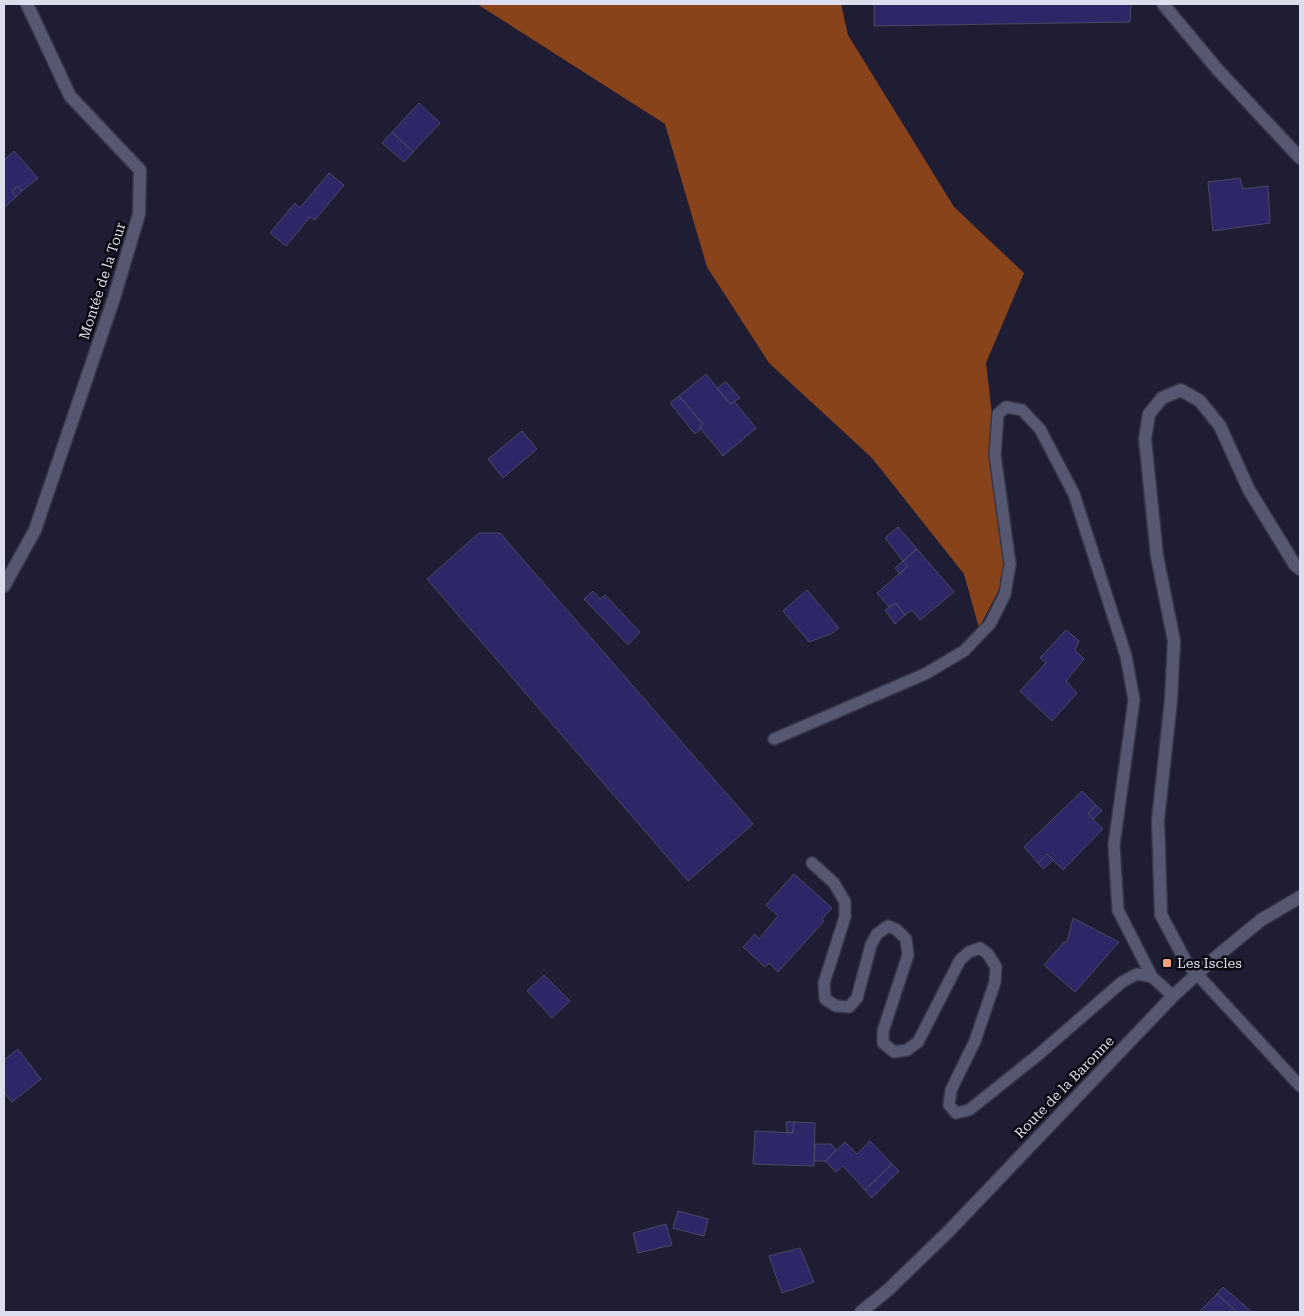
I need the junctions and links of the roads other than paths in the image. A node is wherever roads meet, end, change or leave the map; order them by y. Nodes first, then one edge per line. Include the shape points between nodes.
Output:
1 (27, 4) edge
2 (1163, 4) edge
3 (1300, 158) edge
4 (1300, 570) edge
5 (4, 586) edge
6 (774, 739) dead end
7 (812, 864) dead end
8 (1300, 897) edge
9 (1197, 974) junction
10 (1152, 978) junction
11 (1173, 996) junction
12 (1300, 1086) edge
13 (861, 1312) edge

1 - 5 street, Montée de la Tour via 70,96 140,170 139,214 114,298 35,530
2 - 3 street via 1218,70
4 - 9 street via 1249,490 1220,426 1200,401 1181,390 1162,398 1149,414 1145,439 1157,556 1174,641 1158,820 1161,915 1186,962
6 - 10 lane via 925,674 964,651 990,624 1006,594 1010,564 995,454 998,414 1006,407 1022,410 1040,429 1074,494 1126,656 1134,700 1114,845 1118,910
7 - 10 lane via 834,883 845,902 845,917 824,983 826,999 836,1006 849,1007 857,998 877,934 888,926 906,939 908,955 883,1031 882,1043 894,1052 907,1050 918,1042 960,960 980,948 992,960 996,967 995,982 975,1040 951,1090 949,1105 956,1113 969,1110 1122,982 1137,974
8 - 9 street, Route de la Baronne via 1261,920
9 - 11 street, Route de la Baronne
9 - 12 lane
10 - 11 lane
11 - 13 street, Route de la Baronne via 949,1231

